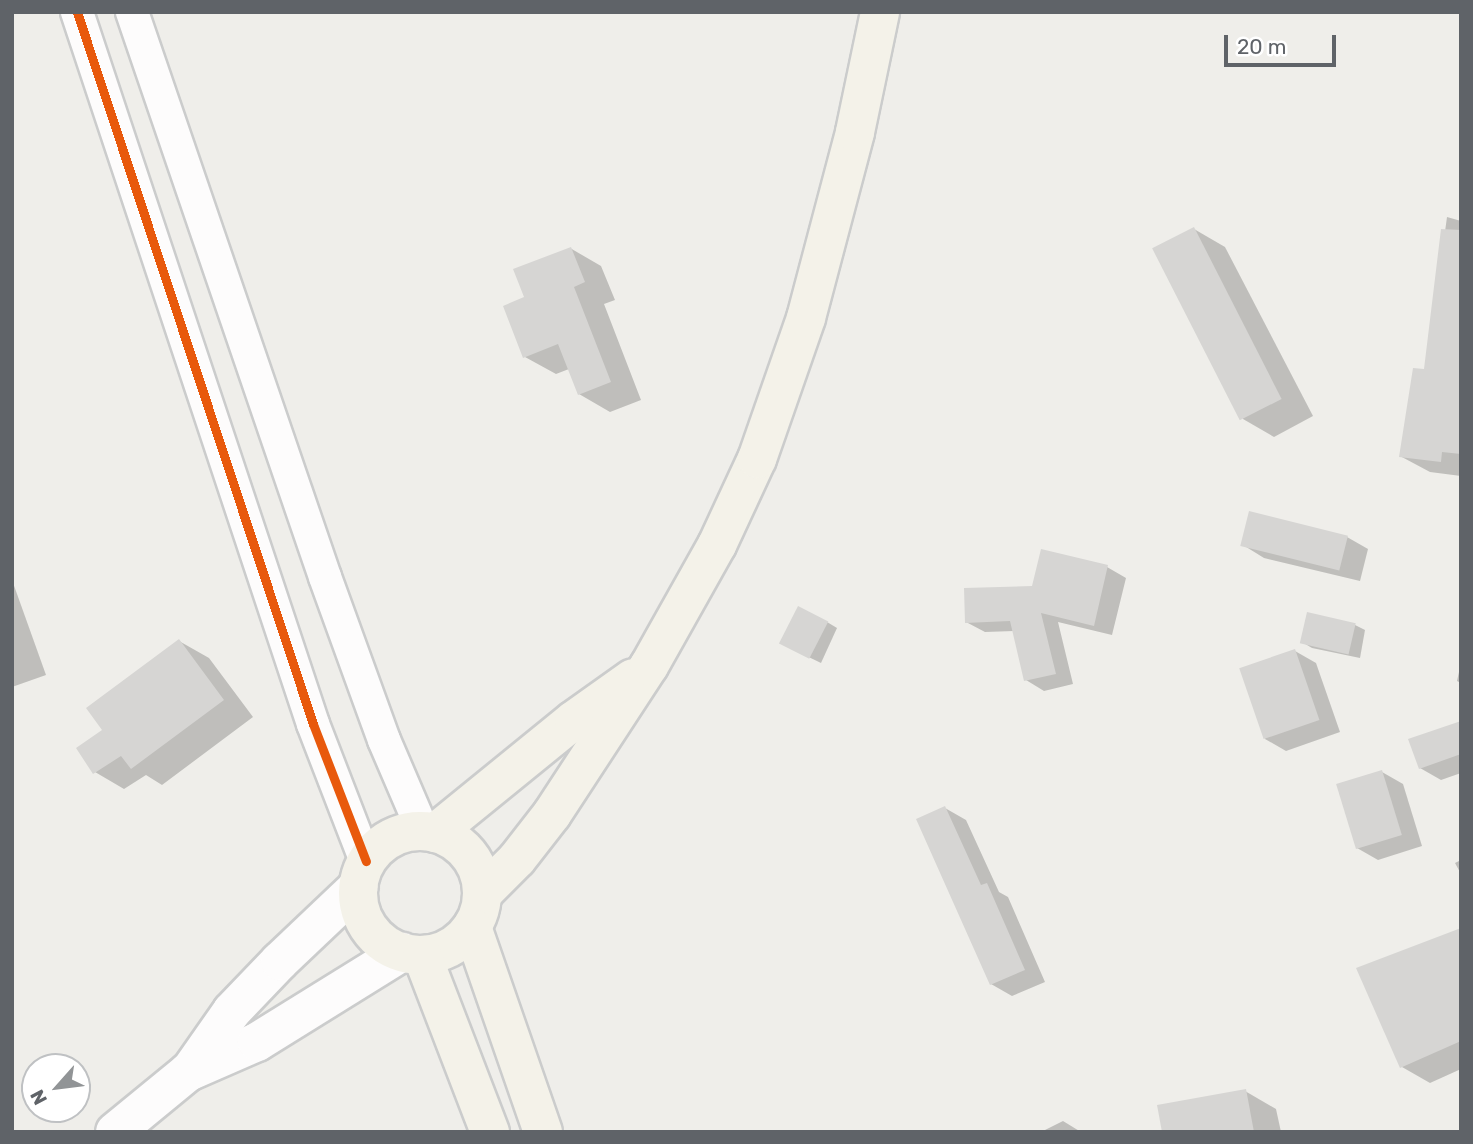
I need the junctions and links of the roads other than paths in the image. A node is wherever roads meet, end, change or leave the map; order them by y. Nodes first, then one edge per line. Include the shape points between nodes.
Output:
1 (77, 12) edge
2 (132, 12) edge
3 (880, 12) edge
4 (649, 666) junction
5 (429, 832) junction
6 (363, 874) junction
7 (477, 911) junction
8 (412, 954) junction
9 (188, 1073) junction
10 (115, 1132) edge
11 (490, 1132) edge
12 (543, 1132) edge

1 - 6 street
2 - 5 street via 384,740
3 - 4 main road via 855,132 806,318 757,460 717,545
4 - 5 main road
4 - 7 main road via 552,814
5 - 6 main road via 396,835 374,851
5 - 7 main road via 454,841 469,855 479,874
6 - 8 main road via 365,920 374,934
6 - 9 main road via 232,1011
7 - 8 main road via 459,942 442,951
7 - 12 main road
8 - 9 main road via 257,1042
8 - 11 main road
9 - 10 main road

